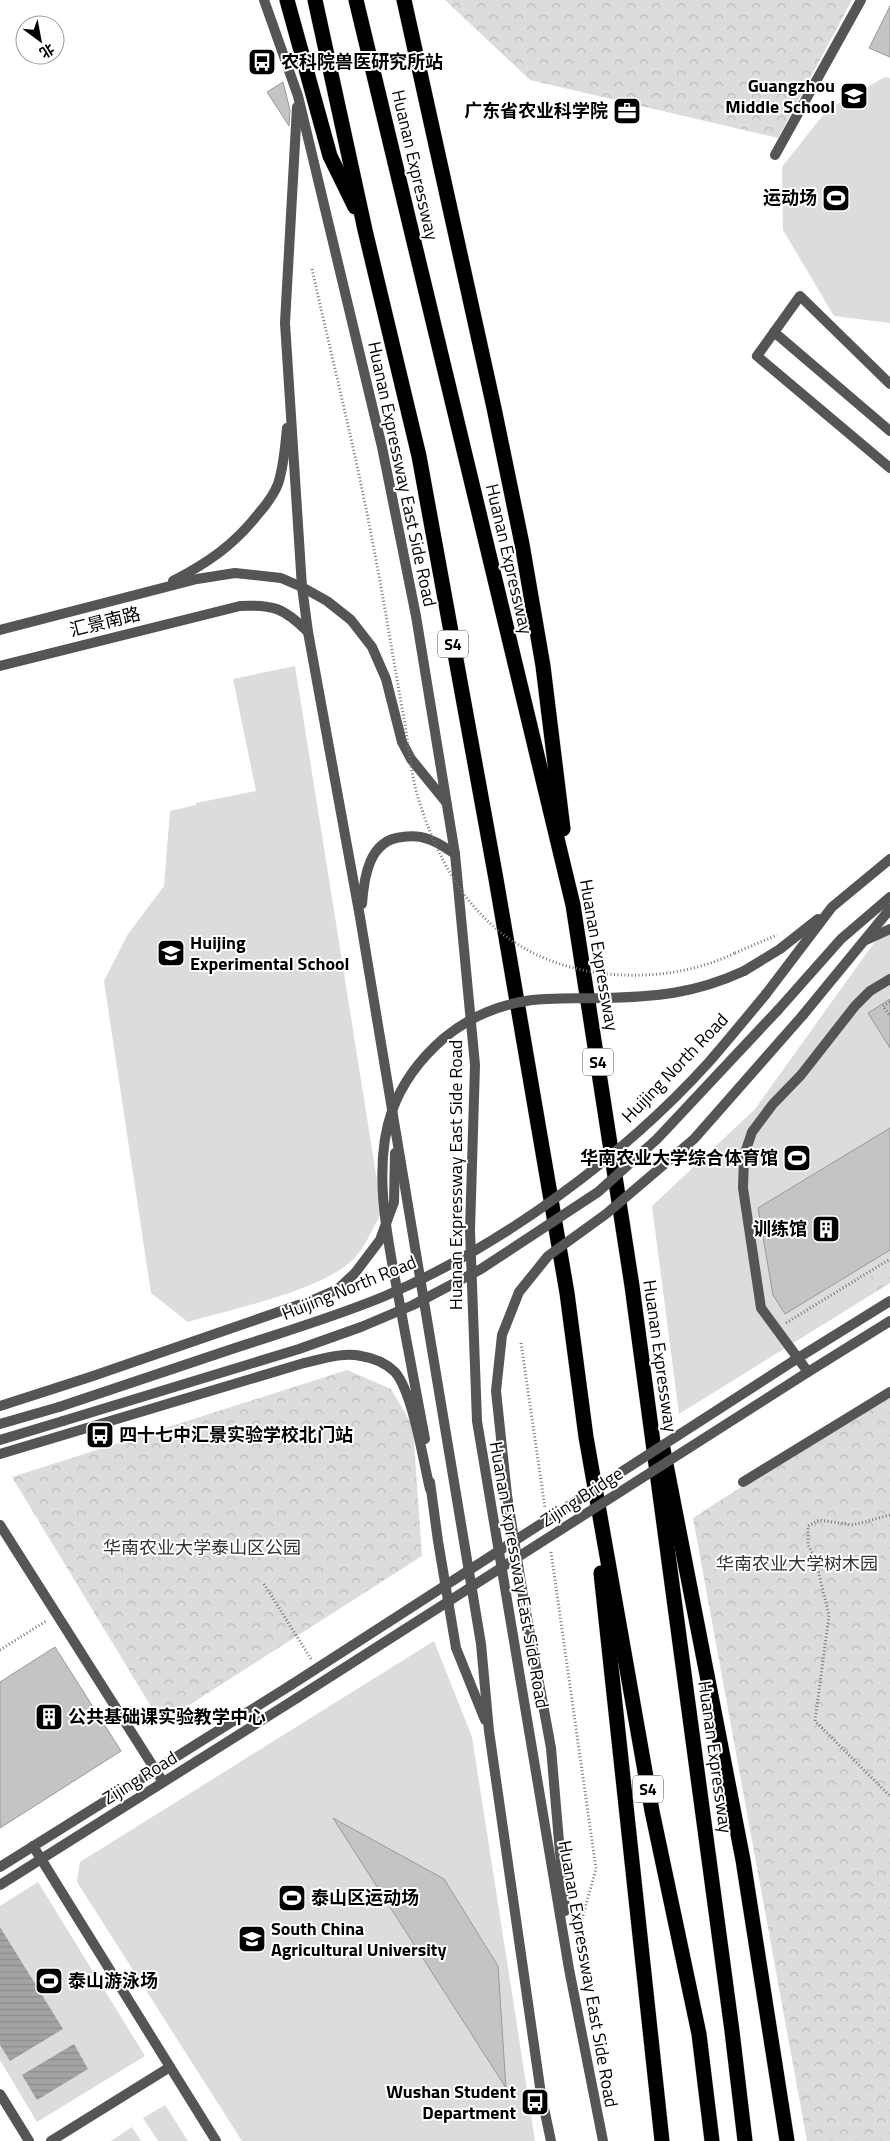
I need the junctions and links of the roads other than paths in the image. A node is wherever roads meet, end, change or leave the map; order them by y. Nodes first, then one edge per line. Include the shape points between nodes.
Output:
1 (264, 0) edge
2 (287, 0) edge
3 (315, 0) edge
4 (356, 0) edge
5 (404, 0) edge
6 (861, 0) edge
7 (298, 96) junction
8 (775, 155) dead end
9 (365, 230) junction
10 (774, 332) junction
11 (890, 384) edge
12 (290, 404) junction
13 (890, 431) edge
14 (890, 468) edge
15 (302, 586) junction
16 (159, 588) junction
17 (0, 630) edge
18 (308, 632) junction
19 (0, 666) edge
20 (446, 803) junction
21 (456, 854) junction
22 (890, 859) edge
23 (890, 897) edge
24 (573, 905) junction
25 (832, 907) junction
26 (890, 909) edge
27 (360, 917) junction
28 (890, 930) edge
29 (866, 940) junction
30 (890, 979) edge
31 (396, 1130) junction
32 (632, 1286) junction
33 (890, 1301) edge
34 (890, 1321) edge
35 (798, 1358) junction
36 (808, 1372) junction
37 (890, 1392) edge
38 (0, 1406) edge
39 (0, 1424) edge
40 (586, 1437) junction
41 (0, 1440) edge
42 (0, 1454) edge
43 (743, 1482) dead end
44 (430, 1489) junction
45 (0, 1525) edge
46 (290, 1685) joint
47 (297, 1698) joint
48 (489, 1731) junction
49 (156, 1770) junction
50 (163, 1782) junction
51 (34, 1846) junction
52 (41, 1859) junction
53 (0, 1866) edge
54 (0, 1885) edge
55 (569, 1969) junction
56 (170, 2067) junction
57 (0, 2094) edge
58 (30, 2141) edge
59 (51, 2141) edge
60 (216, 2141) edge
61 (551, 2141) edge
62 (603, 2141) edge
63 (662, 2141) edge
64 (712, 2141) edge
65 (745, 2141) edge
66 (787, 2141) edge

1 - 7 street, Huanan Expressway East Side Road
2 - 9 highway via 330,156
3 - 9 highway, S4
4 - 24 highway, Huanan Expressway / S4
5 - 24 highway via 522,544 542,666
6 - 8 street
7 - 12 street, Huanan Expressway East Side Road via 285,323
7 - 20 street, Huanan Expressway East Side Road via 384,456 416,616
9 - 40 highway, S4 via 423,476 506,937 566,1293
10 - 11 street via 800,296
10 - 13 street
10 - 14 street via 757,356
12 - 15 street, Huanan Expressway East Side Road
12 - 16 street via 283,466 277,486 264,507 230,546
15 - 16 street via 281,578 235,573
15 - 18 street, Huanan Expressway East Side Road
15 - 20 street via 351,620 372,647 386,679 402,742 411,759
16 - 17 street, 汇景南路
18 - 19 street, 汇景南路 via 295,619 276,608 260,605 219,610
18 - 27 street, Huanan Expressway East Side Road
20 - 21 street, Huanan Expressway East Side Road
21 - 27 street via 427,838 411,836 395,838 381,845 367,870
21 - 55 street, Huanan Expressway East Side Road via 475,1065 470,1230 476,1422
22 - 25 street, Huijing North Road
23 - 41 street, Huijing North Road, bridge via 841,939 650,1146 598,1192 481,1269 362,1327
24 - 32 highway, Huanan Expressway / S4
25 - 39 street, Huijing North Road, bridge via 708,1063 650,1121 599,1165 506,1231 385,1296 314,1323
25 - 44 street, bridge via 780,949 715,984 678,994 548,999 488,1011 452,1032 423,1058 411,1074 391,1112 383,1186 390,1248 425,1439
26 - 29 street
27 - 31 street, Huanan Expressway East Side Road
28 - 29 street
29 - 55 street, bridge via 694,1139 606,1214 548,1256 519,1292 502,1335 496,1391 507,1495 551,1748
30 - 35 street via 870,991 855,1006 801,1075 773,1104 752,1132 744,1156 743,1188 761,1308
31 - 38 street via 394,1202 386,1224 370,1256 338,1289
31 - 48 street, Huanan Expressway East Side Road via 481,1644
32 - 65 highway, Huanan Expressway / S4
32 - 66 highway via 743,1860
33 - 35 street, Zijing Bridge
34 - 36 street, Zijing Bridge
35 - 36 street
35 - 46 street, Zijing Bridge, bridge
36 - 47 street, Zijing Bridge, bridge
37 - 43 street
40 - 63 highway
40 - 64 highway, S4 via 652,1811 699,2034
42 - 44 street via 304,1363 360,1355 384,1363 396,1373 408,1395
44 - 48 street via 456,1648
45 - 49 street
46 - 49 street, Zijing Road
47 - 50 street, Zijing Road
48 - 61 street, Huanan Expressway East Side Road via 541,2094
49 - 50 street
49 - 51 street, Zijing Road
50 - 52 street, Zijing Road
51 - 52 street
51 - 53 street, Zijing Road
52 - 54 street, Zijing Road
52 - 56 street
55 - 62 street, Huanan Expressway East Side Road
56 - 59 street
56 - 60 street
57 - 58 street

